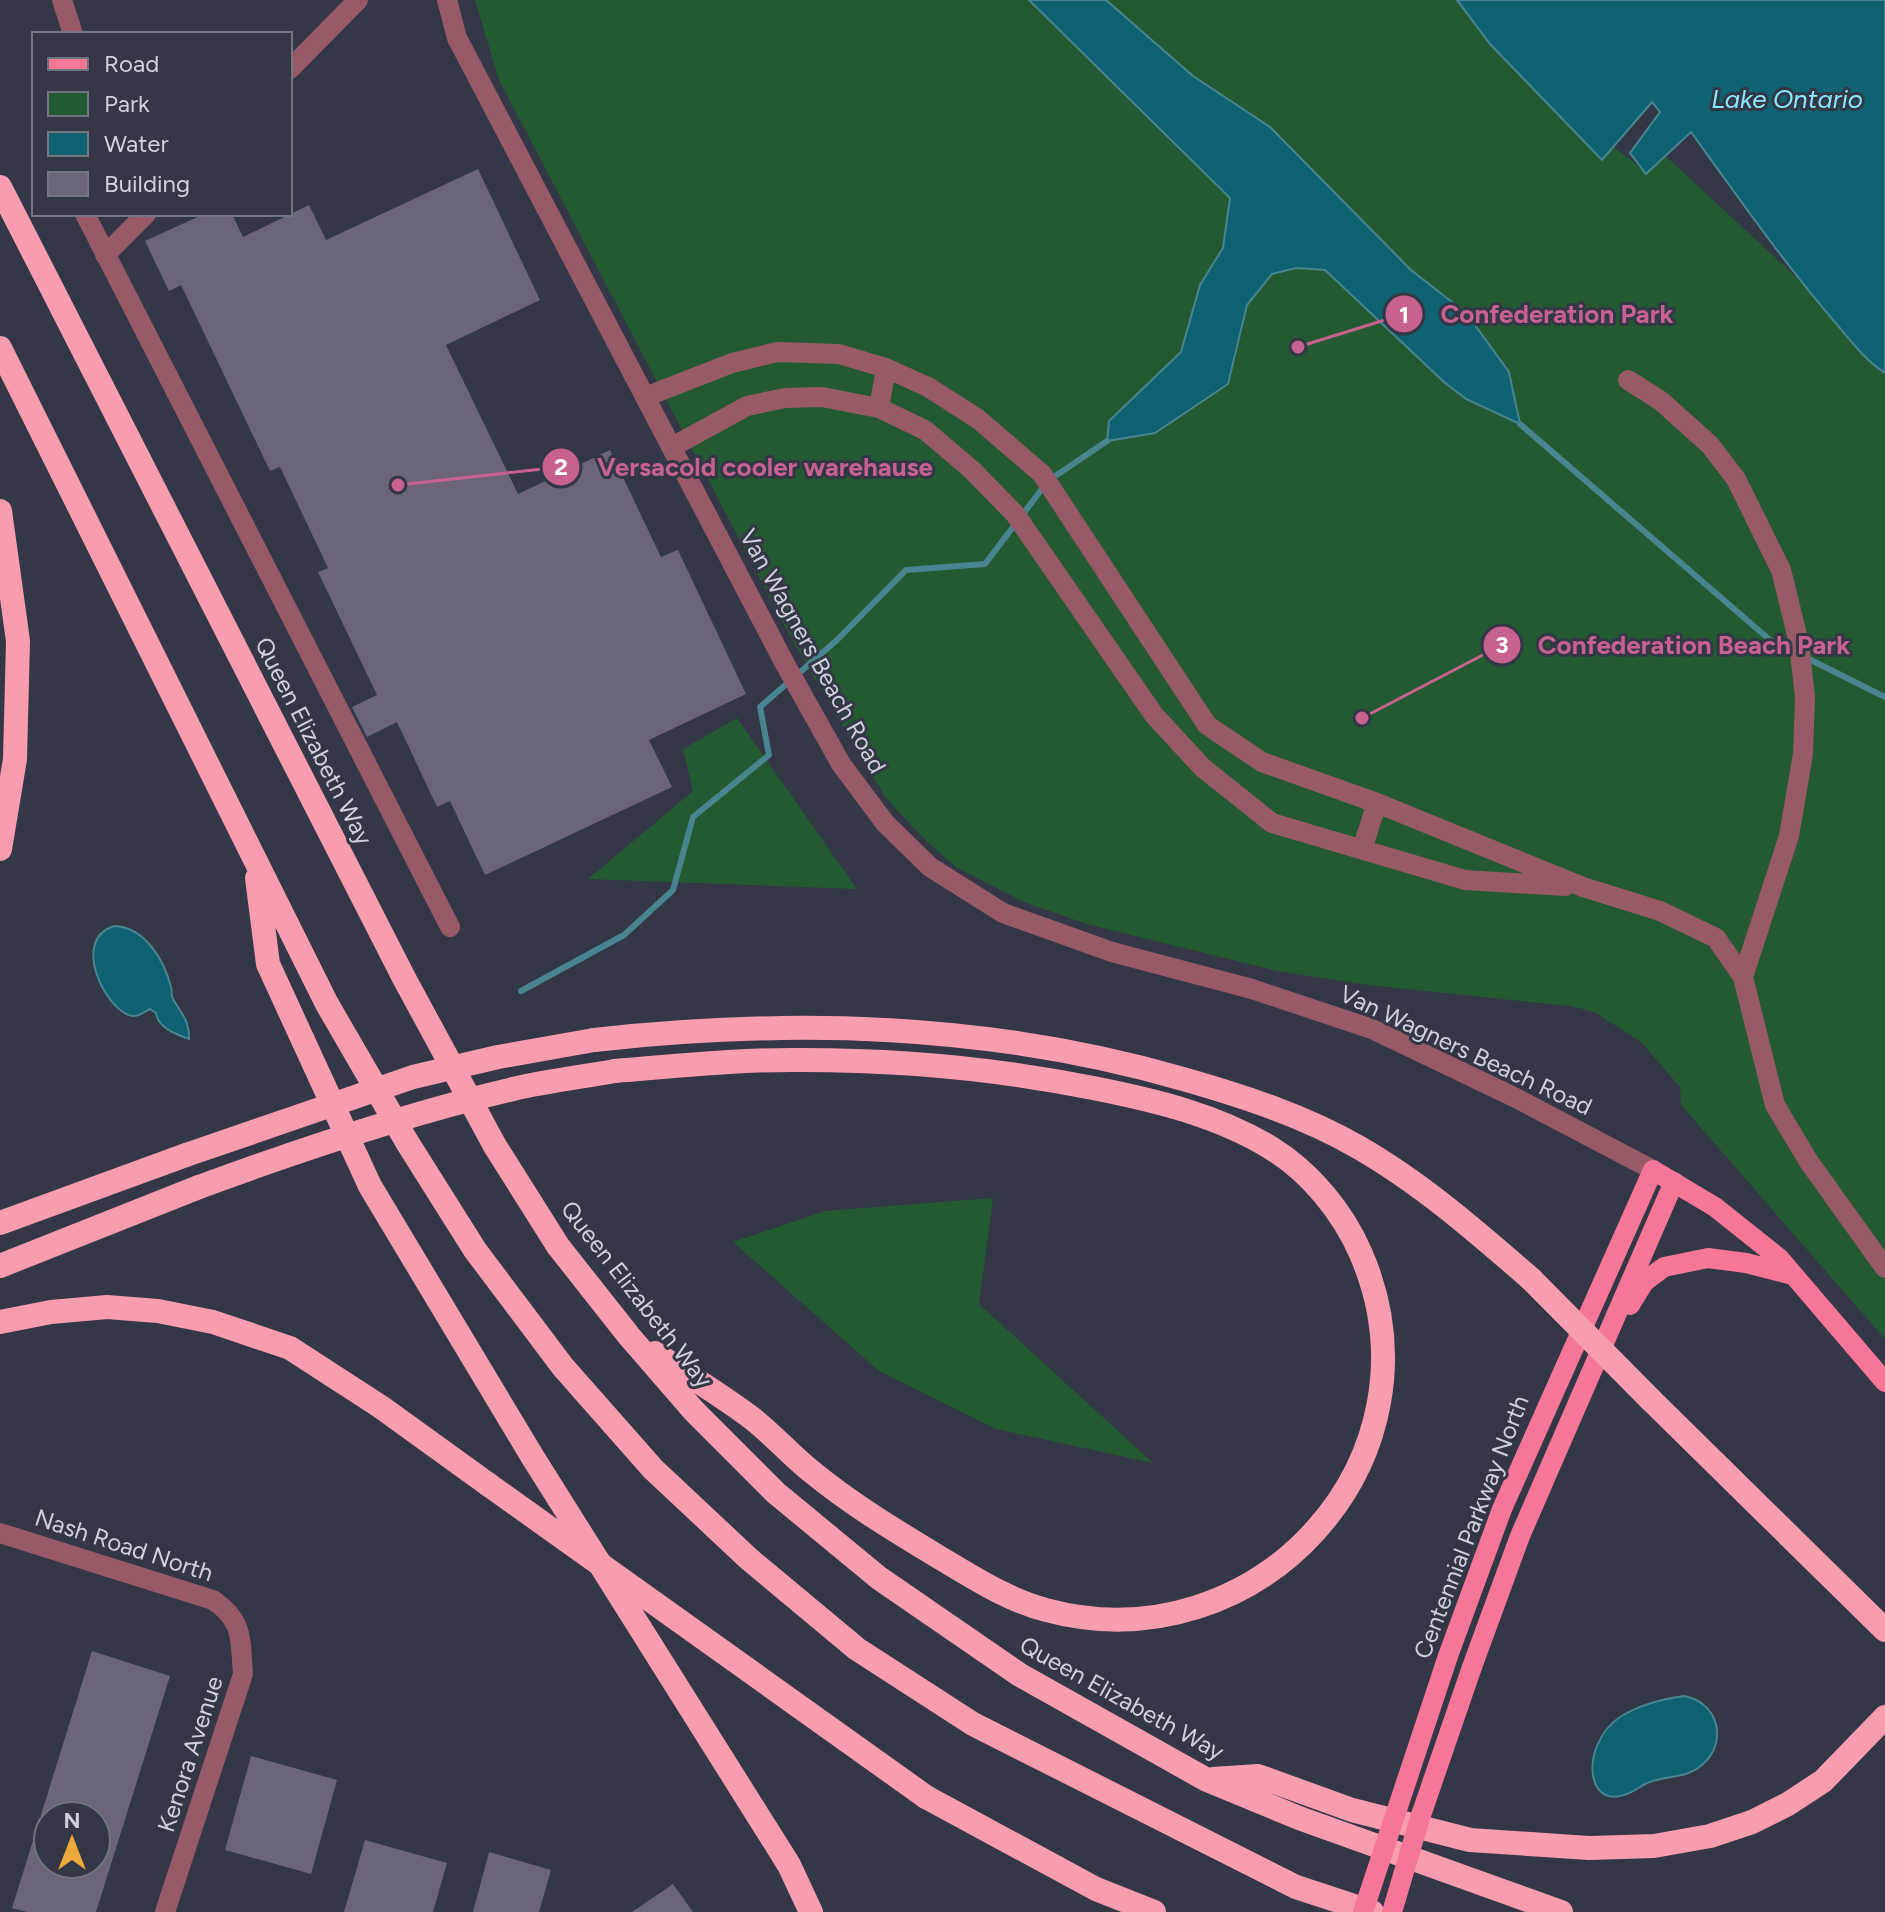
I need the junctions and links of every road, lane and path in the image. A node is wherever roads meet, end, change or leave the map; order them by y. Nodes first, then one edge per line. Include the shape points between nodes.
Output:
1 (62, 0) edge
2 (358, 0) edge
3 (447, 0) edge
4 (72, 32) edge
5 (292, 67) edge
6 (0, 187) edge
7 (86, 216) edge
8 (144, 216) edge
9 (105, 255) junction
10 (0, 348) edge
11 (886, 368) junction
12 (1628, 380) dead end
13 (645, 397) junction
14 (879, 408) junction
15 (672, 447) junction
16 (0, 511) edge
17 (1377, 803) junction
18 (0, 849) edge
19 (1362, 849) junction
20 (254, 860) junction
21 (1583, 887) junction
22 (450, 927) dead end
23 (1743, 977) junction
24 (1653, 1170) junction
25 (1674, 1182) junction
26 (0, 1223) edge
27 (0, 1266) edge
28 (1885, 1268) edge
29 (1794, 1276) junction
30 (0, 1322) edge
31 (1611, 1326) junction
32 (629, 1336) junction
33 (1885, 1382) edge
34 (0, 1533) edge
35 (230, 1612) joint
36 (1882, 1627) edge
37 (1885, 1717) edge
38 (1207, 1780) junction
39 (165, 1912) edge
40 (811, 1912) edge
41 (1154, 1912) edge
42 (1363, 1912) edge
43 (1372, 1912) edge
44 (1392, 1912) edge
45 (1561, 1912) edge

1 - 4 street
2 - 5 street
3 - 13 street, Van Wagners Beach Road via 457,38
6 - 32 highway, Queen Elizabeth Way via 495,1146 558,1246
7 - 9 street
8 - 9 street
9 - 22 street
10 - 20 highway
11 - 13 street via 839,354 777,352 732,363
11 - 14 street
11 - 17 street via 978,419 1042,474 1207,725 1262,762
12 - 23 street via 1661,401 1710,445 1736,479 1781,570 1799,643 1805,698 1803,754 1789,836
13 - 15 street, Van Wagners Beach Road
14 - 15 street via 822,397 785,398 747,406
14 - 19 street via 925,430 1015,514 1154,715 1203,768 1272,823
15 - 24 street, Van Wagners Beach Road via 841,764 885,823 930,867 1003,913 1112,952 1252,989 1372,1029
16 - 18 highway via 18,641 15,759
17 - 19 street
17 - 21 street
19 - 21 street via 1465,880
20 - 40 highway via 268,964 370,1186 789,1865
20 - 43 highway via 327,1004 475,1250 563,1367 653,1469 857,1649 973,1724 1296,1887
21 - 23 street via 1660,911 1716,938
23 - 28 street via 1775,1105
24 - 25 main road
24 - 42 main road, Centennial Parkway North, bridge via 1508,1496
25 - 29 main road via 1715,1207
25 - 31 main road, Centennial Parkway North
26 - 36 highway, bridge via 413,1077 594,1040 677,1031 840,1026 1037,1045 1135,1065 1289,1114 1356,1146 1467,1223 1531,1279
27 - 32 highway, bridge via 314,1144 517,1088 615,1071 713,1063 911,1063 1028,1075 1131,1095 1201,1115 1275,1150 1330,1201 1354,1238 1379,1309 1383,1359 1378,1406 1365,1448 1353,1478 1320,1527 1283,1564 1249,1586 1173,1615 1130,1620 1044,1610 990,1587 875,1519 810,1471 752,1418
29 - 31 main road via 1708,1258 1664,1267 1644,1282
29 - 33 main road
30 - 41 highway, bridge via 107,1307 158,1311 213,1322 290,1348 381,1407 926,1797 1096,1889
31 - 44 main road, Centennial Parkway North, bridge via 1520,1536
32 - 38 highway, Queen Elizabeth Way via 776,1493 879,1578 1020,1675
34 - 35 street, Nash Road North via 213,1600
35 - 39 street, Kenora Avenue via 240,1633 243,1674
37 - 38 highway via 1823,1781 1788,1804 1710,1836 1654,1846 1589,1848 1470,1840 1352,1810 1258,1776
38 - 45 highway, Queen Elizabeth Way

